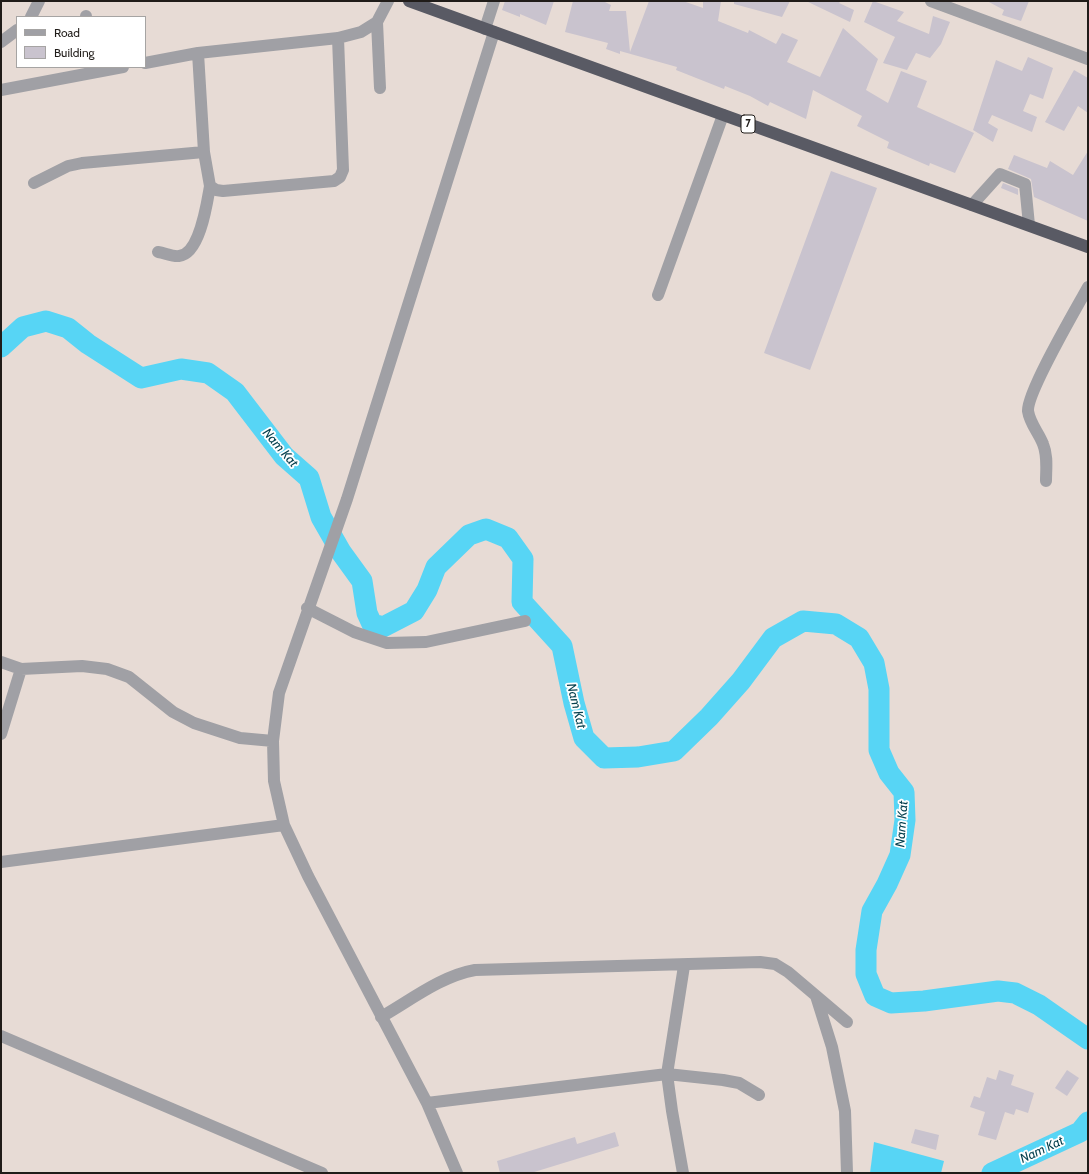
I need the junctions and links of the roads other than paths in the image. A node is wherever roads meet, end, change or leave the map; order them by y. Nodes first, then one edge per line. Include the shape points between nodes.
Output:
1 (39, 1) edge
2 (388, 1) edge
3 (409, 1) edge
4 (494, 1) edge
5 (932, 1) edge
6 (32, 16) edge
7 (377, 22) junction
8 (490, 30) junction
9 (16, 31) edge
10 (338, 38) junction
11 (1, 42) edge
12 (198, 53) junction
13 (1088, 59) edge
14 (146, 63) edge
15 (113, 68) edge
16 (92, 70) edge
17 (380, 88) dead end
18 (1, 90) edge
19 (723, 115) junction
20 (204, 152) junction
21 (34, 183) dead end
22 (210, 186) junction
23 (972, 205) junction
24 (1029, 225) junction
25 (1088, 247) edge
26 (158, 252) dead end
27 (1088, 287) edge
28 (658, 295) dead end
29 (1046, 481) dead end
30 (307, 608) junction
31 (525, 621) dead end
32 (1, 662) edge
33 (21, 669) junction
34 (1, 734) edge
35 (273, 741) junction
36 (284, 825) junction
37 (1, 862) edge
38 (684, 966) junction
39 (815, 995) junction
40 (381, 1017) junction
41 (847, 1022) dead end
42 (1, 1036) edge
43 (667, 1074) junction
44 (759, 1095) dead end
45 (427, 1103) junction
46 (322, 1173) edge
47 (457, 1173) edge
48 (683, 1173) edge
49 (847, 1173) edge

1 - 6 street
2 - 7 street
3 - 8 highway, 7
4 - 8 street
5 - 13 street
7 - 10 street via 361,32
7 - 17 street
8 - 19 highway, 7
8 - 30 street via 347,499
9 - 11 street
10 - 12 street
10 - 22 street via 343,170 340,177 334,181 223,191
12 - 14 street
12 - 20 street
15 - 16 street
16 - 18 street
19 - 23 highway, 7
19 - 28 street
20 - 21 street via 82,163 68,166
20 - 22 street
22 - 26 street via 205,215 193,248 187,254 179,256
23 - 24 highway, 7
23 - 24 street via 1000,174 1025,184
24 - 25 highway, 7
27 - 29 street via 1034,389 1028,410 1043,444
30 - 31 street via 359,634 387,643 426,642
30 - 35 street via 279,694
32 - 33 street
33 - 34 street
33 - 35 street via 82,666 107,669 129,677 173,712 194,723 240,738
35 - 36 street via 274,781
36 - 37 street
36 - 40 street
38 - 39 street via 760,962 775,964
38 - 40 street via 462,972
38 - 43 street
39 - 41 street
39 - 49 street via 832,1047 846,1111
40 - 45 street
42 - 46 street
43 - 44 street via 723,1080 739,1084
43 - 45 street
43 - 48 street
45 - 47 street

